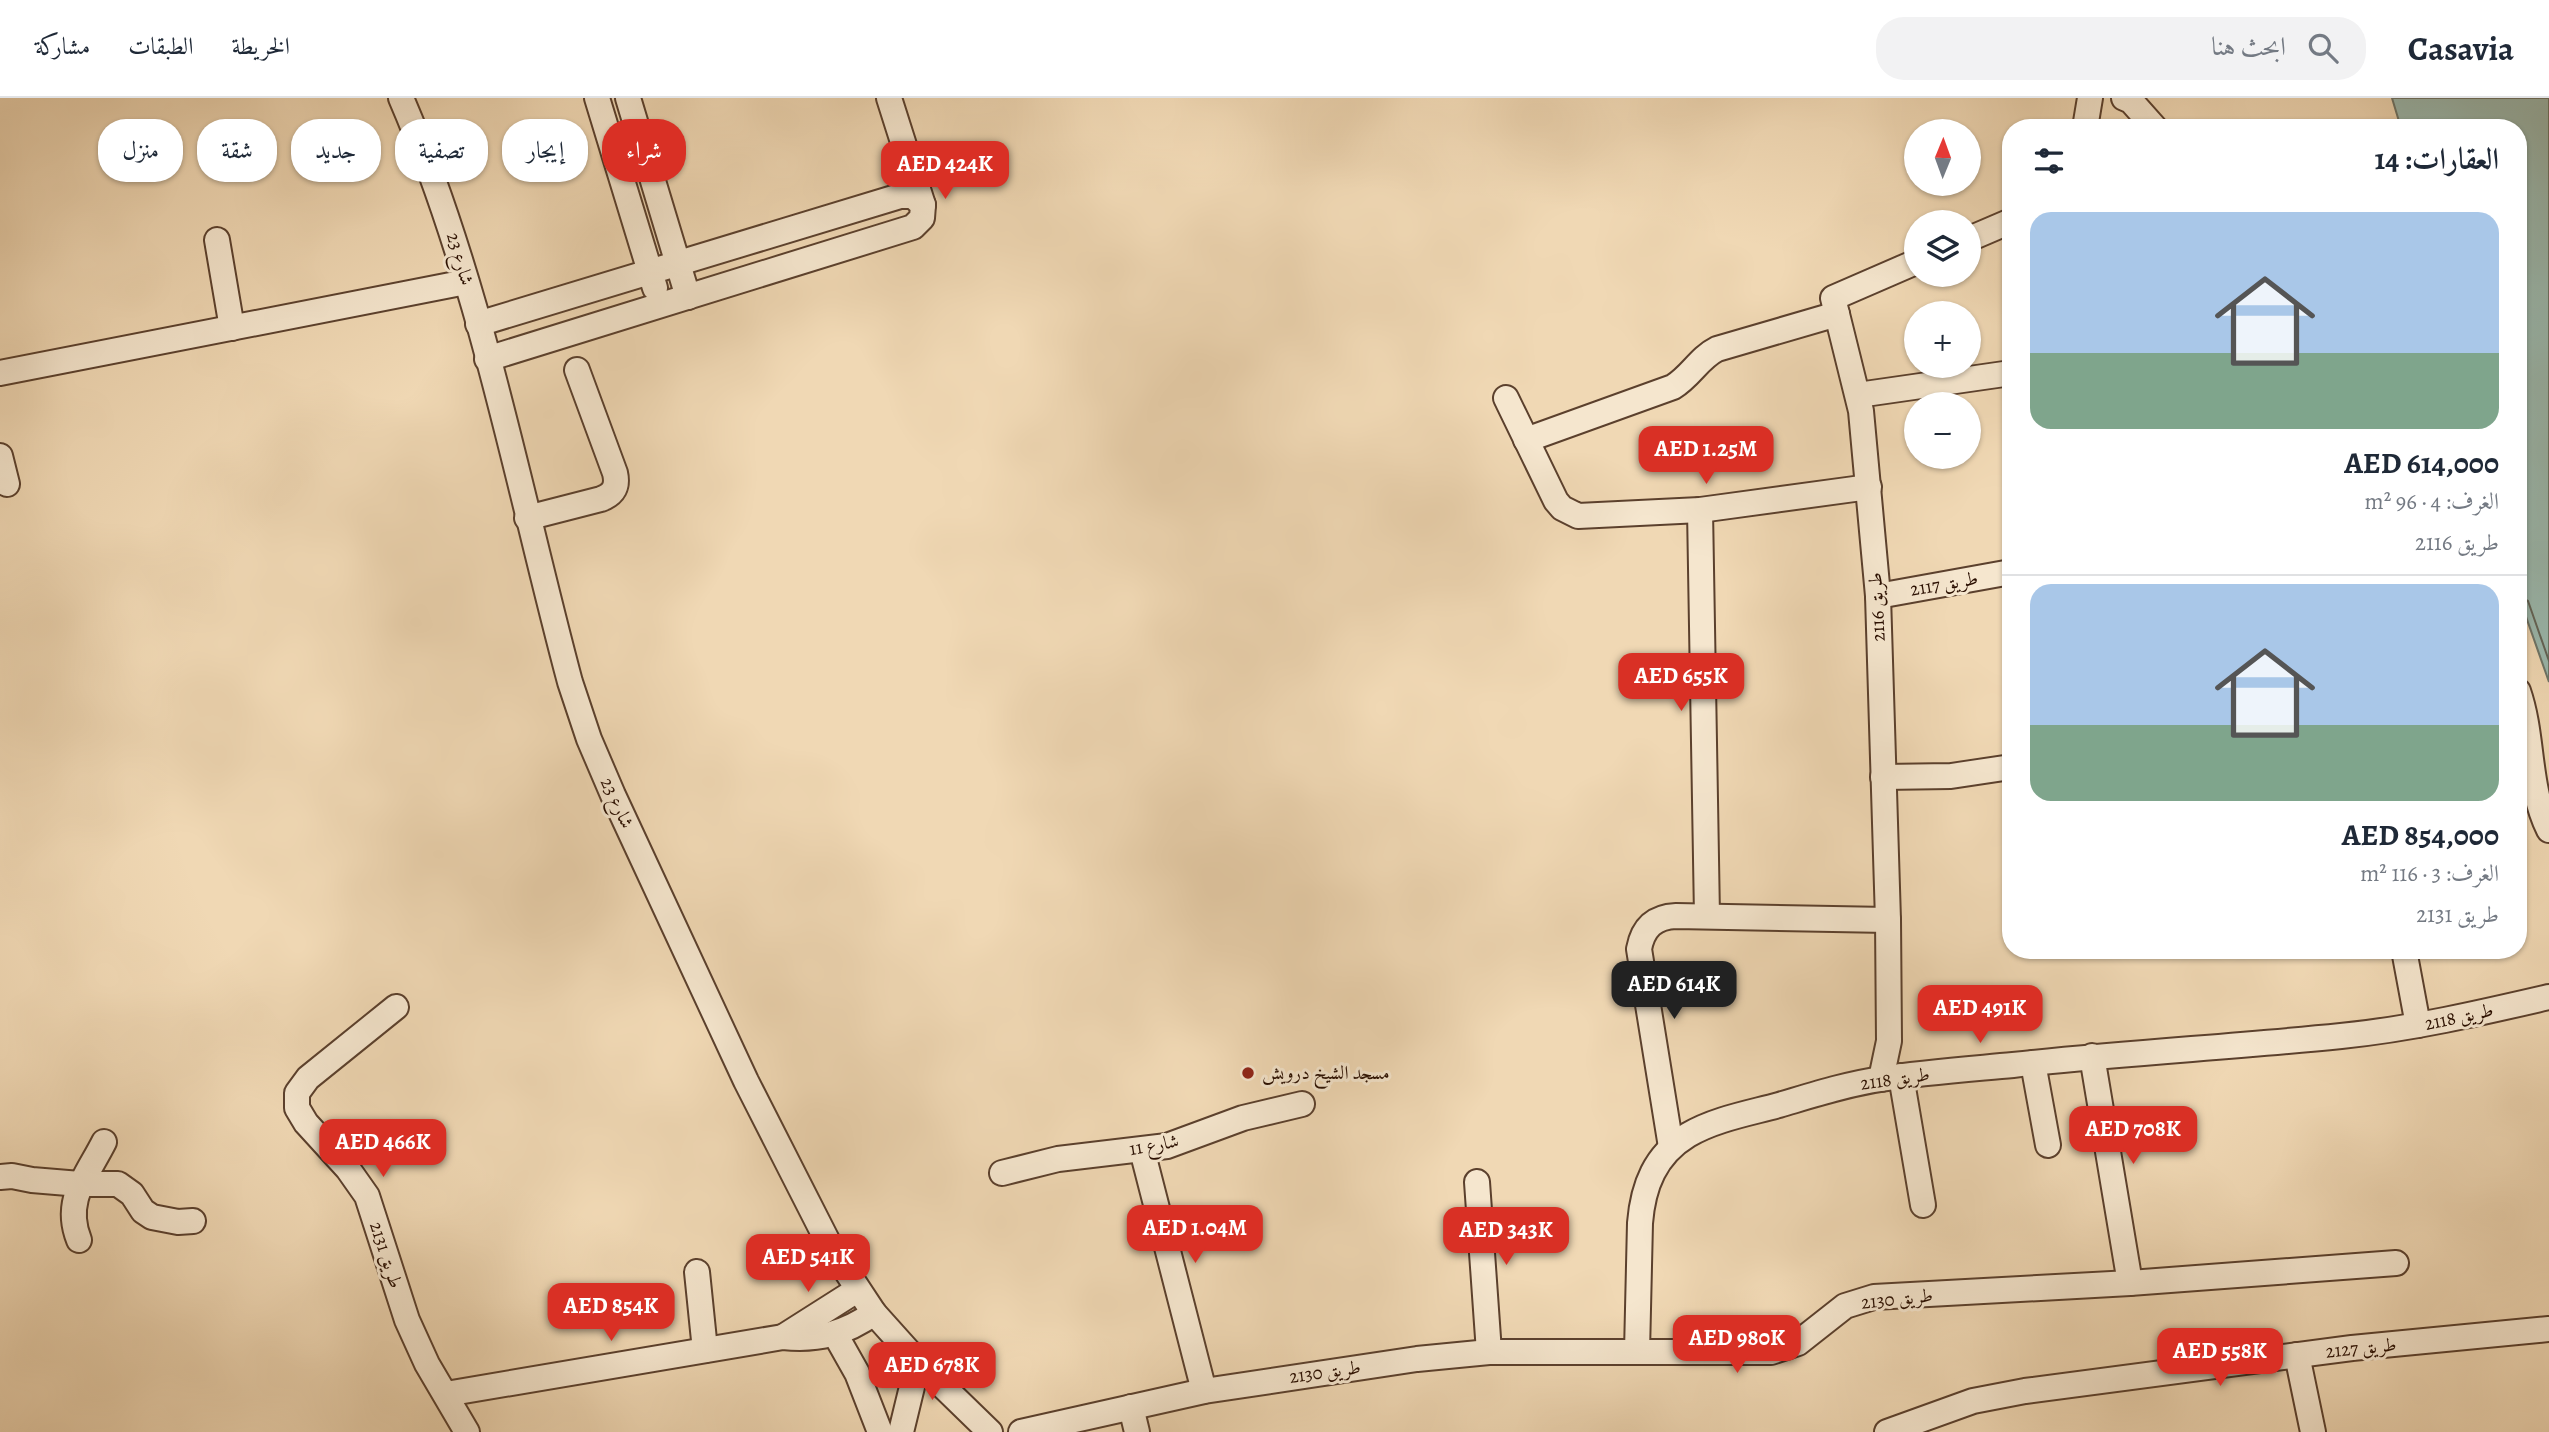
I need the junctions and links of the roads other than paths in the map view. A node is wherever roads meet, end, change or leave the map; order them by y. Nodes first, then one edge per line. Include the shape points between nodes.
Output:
1 (401, 98) edge
2 (597, 98) edge
3 (628, 98) edge
4 (889, 98) edge
5 (2090, 98) edge
6 (2124, 98) edge
7 (603, 119) edge
8 (634, 119) edge
9 (2086, 119) edge
10 (2147, 119) edge
11 (623, 182) edge
12 (653, 182) edge
13 (923, 205) junction
14 (816, 221) junction
15 (2002, 225) edge
16 (1981, 234) edge
17 (217, 240) dead end
18 (825, 255) junction
19 (677, 264) junction
20 (1904, 269) edge
21 (650, 272) junction
22 (466, 282) junction
23 (688, 297) junction
24 (660, 305) junction
25 (1835, 306) junction
26 (478, 324) junction
27 (232, 328) junction
28 (487, 359) junction
29 (577, 370) dead end
30 (0, 373) edge
31 (2002, 374) edge
32 (1858, 395) junction
33 (1506, 398) dead end
34 (1525, 440) junction
35 (0, 456) edge
36 (7, 484) dead end
37 (1869, 487) junction
38 (1700, 510) junction
39 (527, 518) junction
40 (2002, 574) edge
41 (1878, 596) junction
42 (2527, 725) edge
43 (2002, 768) edge
44 (1883, 776) junction
45 (2535, 817) edge
46 (1707, 916) junction
47 (1888, 920) junction
48 (2406, 959) edge
49 (2549, 997) edge
50 (396, 1007) dead end
51 (2418, 1026) junction
52 (2092, 1056) junction
53 (2033, 1063) junction
54 (1891, 1078) junction
55 (1302, 1104) dead end
56 (104, 1142) dead end
57 (2048, 1144) dead end
58 (1671, 1147) junction
59 (1142, 1150) junction
60 (1002, 1173) dead end
61 (0, 1177) edge
62 (1477, 1182) dead end
63 (80, 1184) junction
64 (1923, 1205) dead end
65 (193, 1221) dead end
66 (79, 1240) dead end
67 (2396, 1263) dead end
68 (697, 1272) dead end
69 (2130, 1283) junction
70 (857, 1290) junction
71 (874, 1313) junction
72 (2549, 1329) edge
73 (835, 1334) junction
74 (783, 1337) junction
75 (705, 1350) junction
76 (1489, 1352) junction
77 (1637, 1352) junction
78 (2298, 1355) junction
79 (919, 1362) junction
80 (1204, 1391) junction
81 (446, 1394) junction
82 (1132, 1407) junction
83 (1057, 1428) edge
84 (467, 1432) edge
85 (880, 1432) edge
86 (901, 1432) edge
87 (990, 1432) edge
88 (1021, 1432) edge
89 (1138, 1432) edge
90 (1887, 1432) edge
91 (2313, 1432) edge

1 - 22 street, شارع 23 via 451,227
2 - 7 street
3 - 8 street
4 - 13 street
5 - 9 street
6 - 10 street
11 - 21 street
12 - 19 street
13 - 14 street via 907,194
13 - 18 street via 922,218 914,227
14 - 18 street
14 - 19 street
15 - 16 street
17 - 27 street
18 - 23 street
19 - 21 street
19 - 23 street
20 - 25 street
21 - 24 street
21 - 26 street
22 - 26 street, شارع 23
22 - 27 street
23 - 24 street
24 - 28 street
25 - 32 street, طريق 2116
25 - 34 street via 1717,349 1673,387
26 - 28 street, شارع 23
27 - 30 street
28 - 39 street, شارع 23
29 - 39 street via 615,473 615,489 601,499
31 - 32 street
32 - 37 street, طريق 2116
33 - 34 street
34 - 38 street via 1562,508 1578,516
35 - 36 street
37 - 38 street
37 - 41 street, طريق 2116
38 - 46 street
39 - 70 street, شارع 23 via 589,739 746,1081
40 - 41 street, طريق 2117
41 - 44 street, طريق 2116
42 - 45 street
43 - 44 street via 1951,776
44 - 47 street, طريق 2116
46 - 47 street
46 - 58 street via 1665,916 1655,920 1641,938
47 - 54 street, طريق 2116
48 - 51 street
49 - 51 street, طريق 2118
50 - 81 street, طريق 2131 via 308,1078 297,1093 297,1108 367,1196 407,1320
51 - 52 street, طريق 2118
52 - 53 street, طريق 2118
52 - 69 street
53 - 54 street, طريق 2118
53 - 57 street
54 - 58 street, طريق 2118 via 1841,1087 1712,1125
54 - 64 street
55 - 59 street, شارع 11
56 - 63 street
58 - 77 street, طريق 2118 via 1652,1173 1642,1203
59 - 60 street, شارع 11 via 1058,1159
59 - 80 street
61 - 63 street
62 - 76 street
63 - 65 street via 118,1184 152,1217
63 - 66 street via 72,1209
67 - 69 street, طريق 2130
68 - 75 street
69 - 77 street, طريق 2130 via 1874,1297 1845,1306 1798,1343 1771,1352
70 - 71 street, شارع 23
70 - 74 street
71 - 73 street
71 - 79 street, شارع 23
72 - 78 street, طريق 2127
73 - 74 street
73 - 85 street via 857,1373
74 - 75 street
75 - 81 street
76 - 77 street, طريق 2130
76 - 80 street, طريق 2130
78 - 90 street, طريق 2127 via 2025,1391 1973,1401
78 - 91 street
79 - 86 street
79 - 87 street, شارع 23
80 - 82 street, طريق 2130
81 - 84 street, طريق 2131
82 - 83 street, طريق 2130
82 - 89 street
83 - 88 street, طريق 2130

